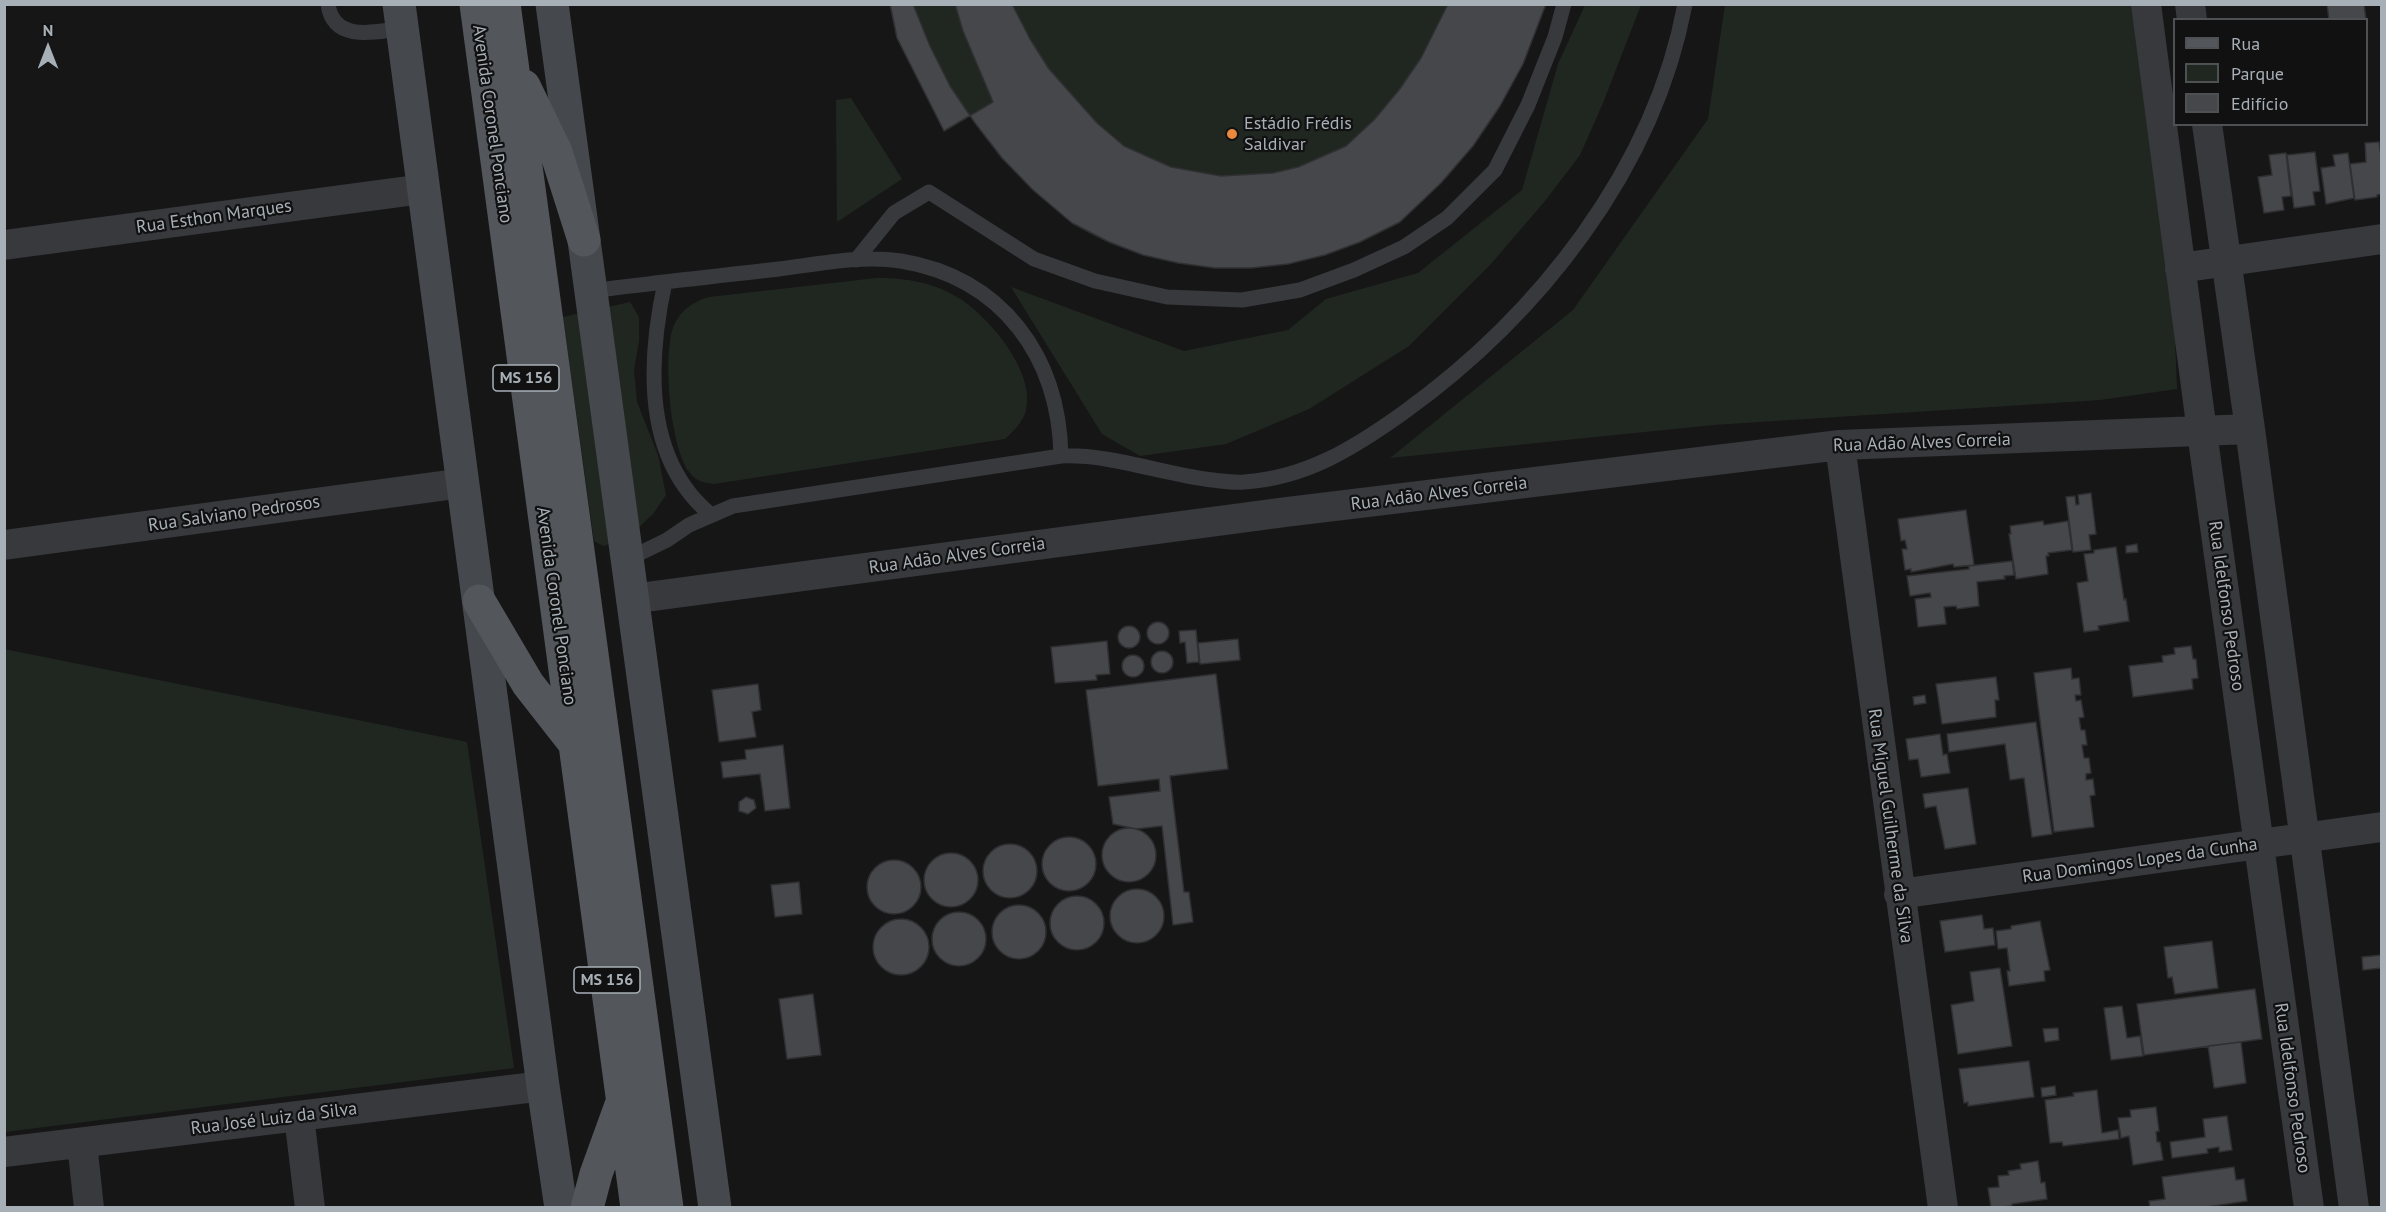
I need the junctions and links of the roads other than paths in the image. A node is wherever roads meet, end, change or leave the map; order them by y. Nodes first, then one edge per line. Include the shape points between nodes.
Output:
1 (328, 4) edge
2 (476, 4) edge
3 (504, 4) edge
4 (552, 4) edge
5 (1564, 4) edge
6 (1685, 4) edge
7 (2146, 4) edge
8 (401, 16) edge
9 (512, 60) junction
10 (2207, 126) edge
11 (423, 189) junction
12 (2382, 239) edge
13 (584, 240) junction
14 (4, 245) edge
15 (856, 260) junction
16 (2226, 262) junction
17 (2180, 268) junction
18 (665, 282) junction
19 (590, 291) junction
20 (2250, 429) junction
21 (2202, 432) junction
22 (1840, 445) junction
23 (1060, 456) junction
24 (463, 483) junction
25 (710, 514) junction
26 (4, 545) edge
27 (626, 560) junction
28 (631, 599) junction
29 (479, 601) junction
30 (575, 744) junction
31 (2382, 827) edge
32 (2304, 838) junction
33 (2259, 845) junction
34 (1899, 894) junction
35 (543, 1086) junction
36 (623, 1101) junction
37 (299, 1116) junction
38 (82, 1143) junction
39 (4, 1152) edge
40 (89, 1208) edge
41 (310, 1208) edge
42 (561, 1208) edge
43 (587, 1208) edge
44 (638, 1208) edge
45 (667, 1208) edge
46 (715, 1208) edge
47 (1943, 1208) edge
48 (2309, 1208) edge
49 (2354, 1208) edge

1 - 8 lane via 336,23 363,34
2 - 30 main road, Avenida Coronel Ponciano / MS 156
3 - 9 main road
4 - 13 main road
5 - 15 lane via 1556,37 1528,105 1495,171 1447,218 1404,247 1300,290 1242,300 1167,297 1095,281 1034,259 929,192 894,213
6 - 23 lane via 1641,138 1593,218 1544,282 1500,330 1411,407 1330,461 1242,483 1096,456
7 - 17 street, Rua Idelfonso Pedroso
8 - 11 main road
9 - 13 main road via 556,152
9 - 45 main road
10 - 16 street
11 - 14 street, Rua Esthon Marques
11 - 24 main road
12 - 16 street
13 - 19 main road
15 - 18 lane
15 - 23 lane via 901,261 945,273 1007,312 1047,376 1060,430
16 - 17 street
16 - 20 street
17 - 21 street, Rua Idelfonso Pedroso
18 - 19 lane
18 - 25 lane via 655,354 657,410 670,463 690,495
19 - 27 main road
20 - 21 street, Rua Adão Alves Correia
20 - 32 street
21 - 22 street, Rua Adão Alves Correia
21 - 33 street, Rua Idelfonso Pedroso
22 - 28 street, Rua Adão Alves Correia via 1286,512
22 - 34 street, Rua Miguel Guilherme da Silva
23 - 25 lane via 734,506
24 - 26 street, Rua Salviano Pedrosos
24 - 29 main road
25 - 27 lane
27 - 28 main road
28 - 46 main road
29 - 30 main road via 528,684
29 - 35 main road
30 - 36 main road, Avenida Coronel Ponciano / MS 156
31 - 32 street, Rua Domingos Lopes da Cunha
32 - 33 street, Rua Domingos Lopes da Cunha
32 - 49 street
33 - 34 street, Rua Domingos Lopes da Cunha
33 - 48 street, Rua Idelfonso Pedroso
34 - 47 street, Rua Miguel Guilherme da Silva
35 - 37 street, Rua José Luiz da Silva
35 - 42 main road
36 - 43 main road
36 - 44 main road, Avenida Coronel Ponciano / MS 156
37 - 38 street, Rua José Luiz da Silva
37 - 41 street
38 - 39 street, Rua José Luiz da Silva
38 - 40 street

